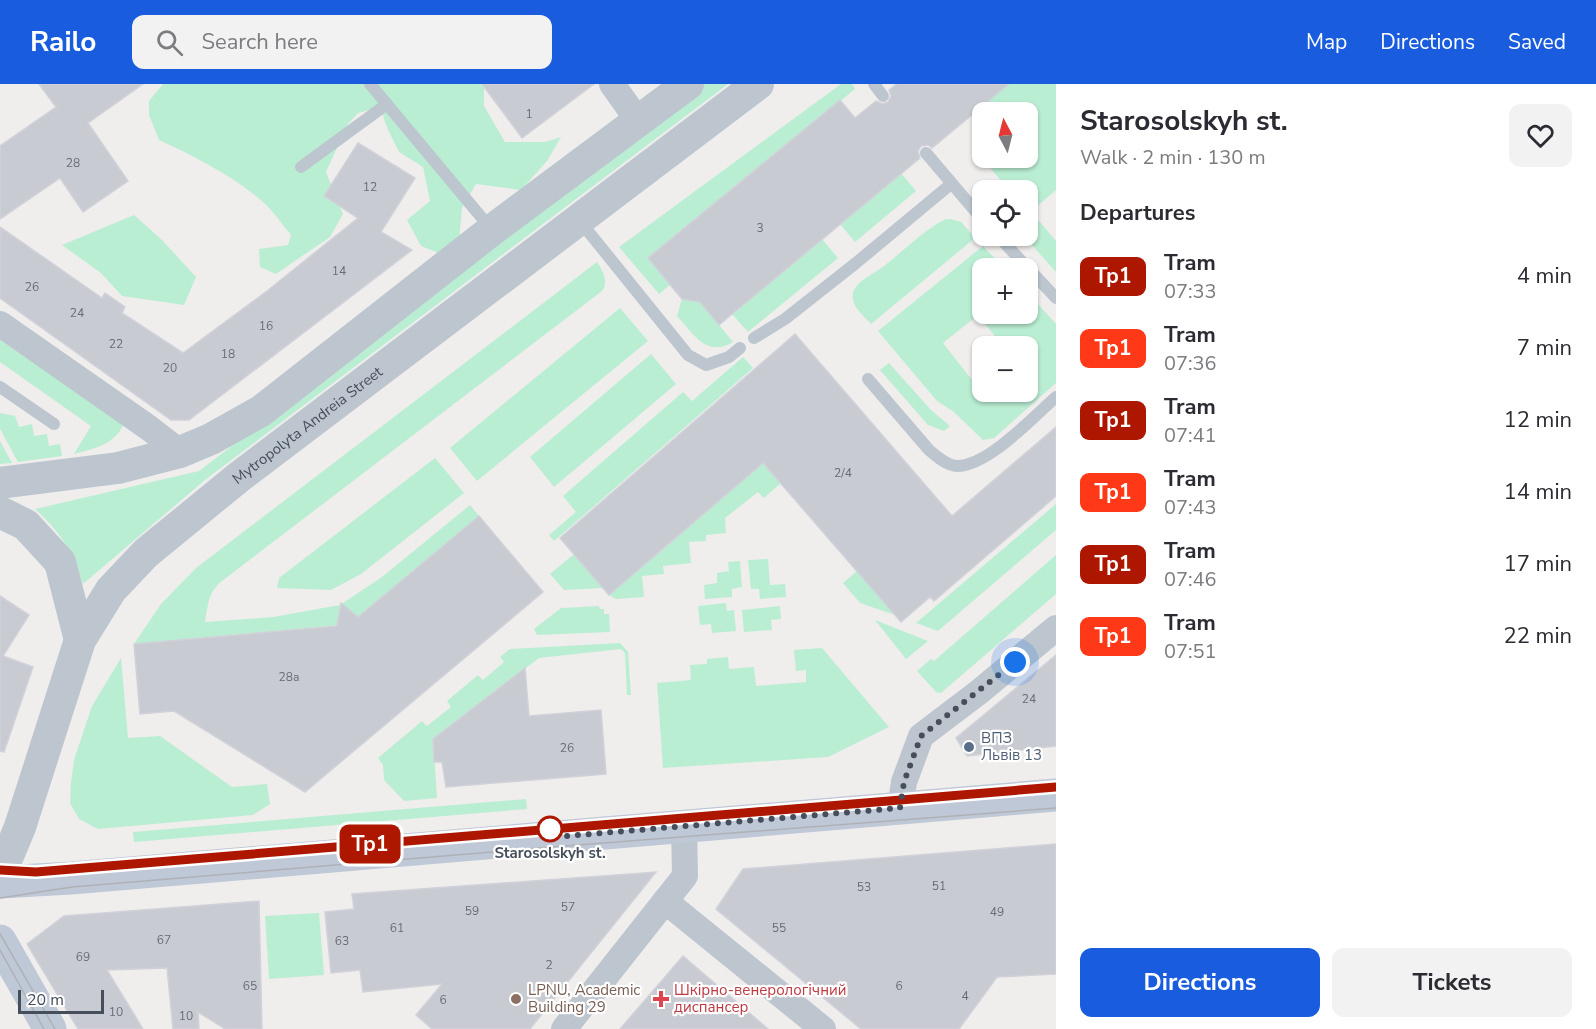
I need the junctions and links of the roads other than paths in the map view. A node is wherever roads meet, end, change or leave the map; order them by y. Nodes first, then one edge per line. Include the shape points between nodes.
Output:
1 (370, 84) edge
2 (612, 84) edge
3 (688, 84) edge
4 (758, 84) edge
5 (874, 84) edge
6 (883, 96) dead end
7 (387, 104) junction
8 (639, 122) junction
9 (926, 153) dead end
10 (301, 167) dead end
11 (951, 184) junction
12 (972, 208) edge
13 (579, 220) junction
14 (492, 230) junction
15 (1007, 246) edge
16 (1056, 298) edge
17 (0, 324) edge
18 (753, 338) dead end
19 (740, 348) dead end
20 (868, 379) dead end
21 (0, 387) edge
22 (1056, 397) edge
23 (54, 424) dead end
24 (180, 452) junction
25 (0, 483) edge
26 (0, 512) edge
27 (1056, 628) edge
28 (80, 640) junction
29 (1056, 795) edge
30 (900, 808) junction
31 (684, 827) junction
32 (0, 875) edge
33 (0, 882) edge
34 (665, 901) junction
35 (0, 941) edge
36 (50, 1029) edge
37 (564, 1029) edge
38 (823, 1029) edge

1 - 7 lane
2 - 8 street
3 - 8 street
4 - 13 street, Mytropolyta Andreia Street
5 - 6 lane
7 - 10 lane
7 - 14 lane
8 - 14 street
9 - 11 lane
11 - 12 lane
11 - 18 lane via 785,319
13 - 19 lane via 688,355 706,365 729,357
13 - 28 street, Mytropolyta Andreia Street via 239,477 146,553 111,590
14 - 24 street via 261,411
15 - 16 lane
17 - 24 street
20 - 22 lane via 929,450 955,466 974,463 990,454
21 - 23 lane
24 - 25 street via 118,468
26 - 28 street via 26,525 60,562
27 - 30 street via 921,736 904,782
28 - 32 street, Mytropolyta Andreia Street via 20,827
29 - 30 main road
30 - 31 main road
31 - 33 main road
31 - 34 street via 685,876
34 - 37 street
34 - 38 street
35 - 36 main road

